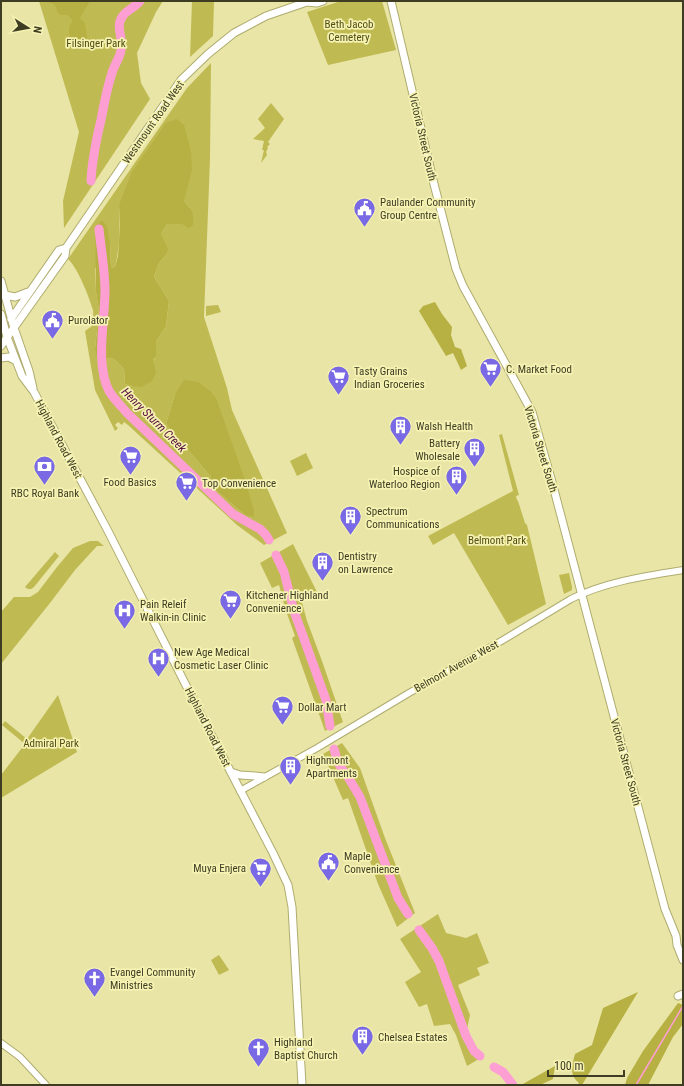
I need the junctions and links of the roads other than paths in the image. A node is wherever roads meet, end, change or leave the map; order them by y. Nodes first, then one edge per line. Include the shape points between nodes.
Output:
1 (323, 1) edge
2 (391, 1) edge
3 (307, 2) edge
4 (66, 248) junction
5 (1, 281) edge
6 (30, 291) junction
7 (5, 295) junction
8 (1, 314) edge
9 (12, 318) junction
10 (14, 328) junction
11 (3, 329) edge
12 (7, 337) junction
13 (1, 346) edge
14 (1, 358) edge
15 (16, 361) junction
16 (34, 392) junction
17 (683, 570) edge
18 (581, 594) junction
19 (231, 772) junction
20 (264, 777) junction
21 (240, 791) junction
22 (683, 960) edge
23 (1, 1043) edge
24 (46, 1085) edge
25 (302, 1085) edge

1 - 3 main road, Westmount Road West
2 - 18 main road, Victoria Street South via 456,269 532,412
3 - 4 main road, Westmount Road West via 266,16 234,33 181,80
4 - 6 main road, Westmount Road West via 59,250
4 - 10 main road, Westmount Road West via 65,256
5 - 7 main road, Highland Road West
6 - 7 main road via 15,298
6 - 9 main road, Westmount Road West
7 - 9 main road, Highland Road West
8 - 11 main road, Highland Road West
9 - 10 main road, Highland Road West
9 - 11 main road, Westmount Road West
10 - 12 main road, Westmount Road West
10 - 16 main road, Highland Road West
11 - 12 main road, Highland Road West
12 - 13 main road, Westmount Road West
12 - 15 main road, Highland Road West
14 - 15 main road via 9,357
15 - 16 main road, Highland Road West via 22,376
16 - 19 main road, Highland Road West
17 - 18 street, Belmont Avenue West via 612,583
18 - 20 street, Belmont Avenue West
18 - 22 main road, Victoria Street South via 665,909
19 - 20 main road
19 - 21 main road, Highland Road West
20 - 21 street, Belmont Avenue West
21 - 25 main road, Highland Road West via 288,885 293,911
23 - 24 street via 20,1057

